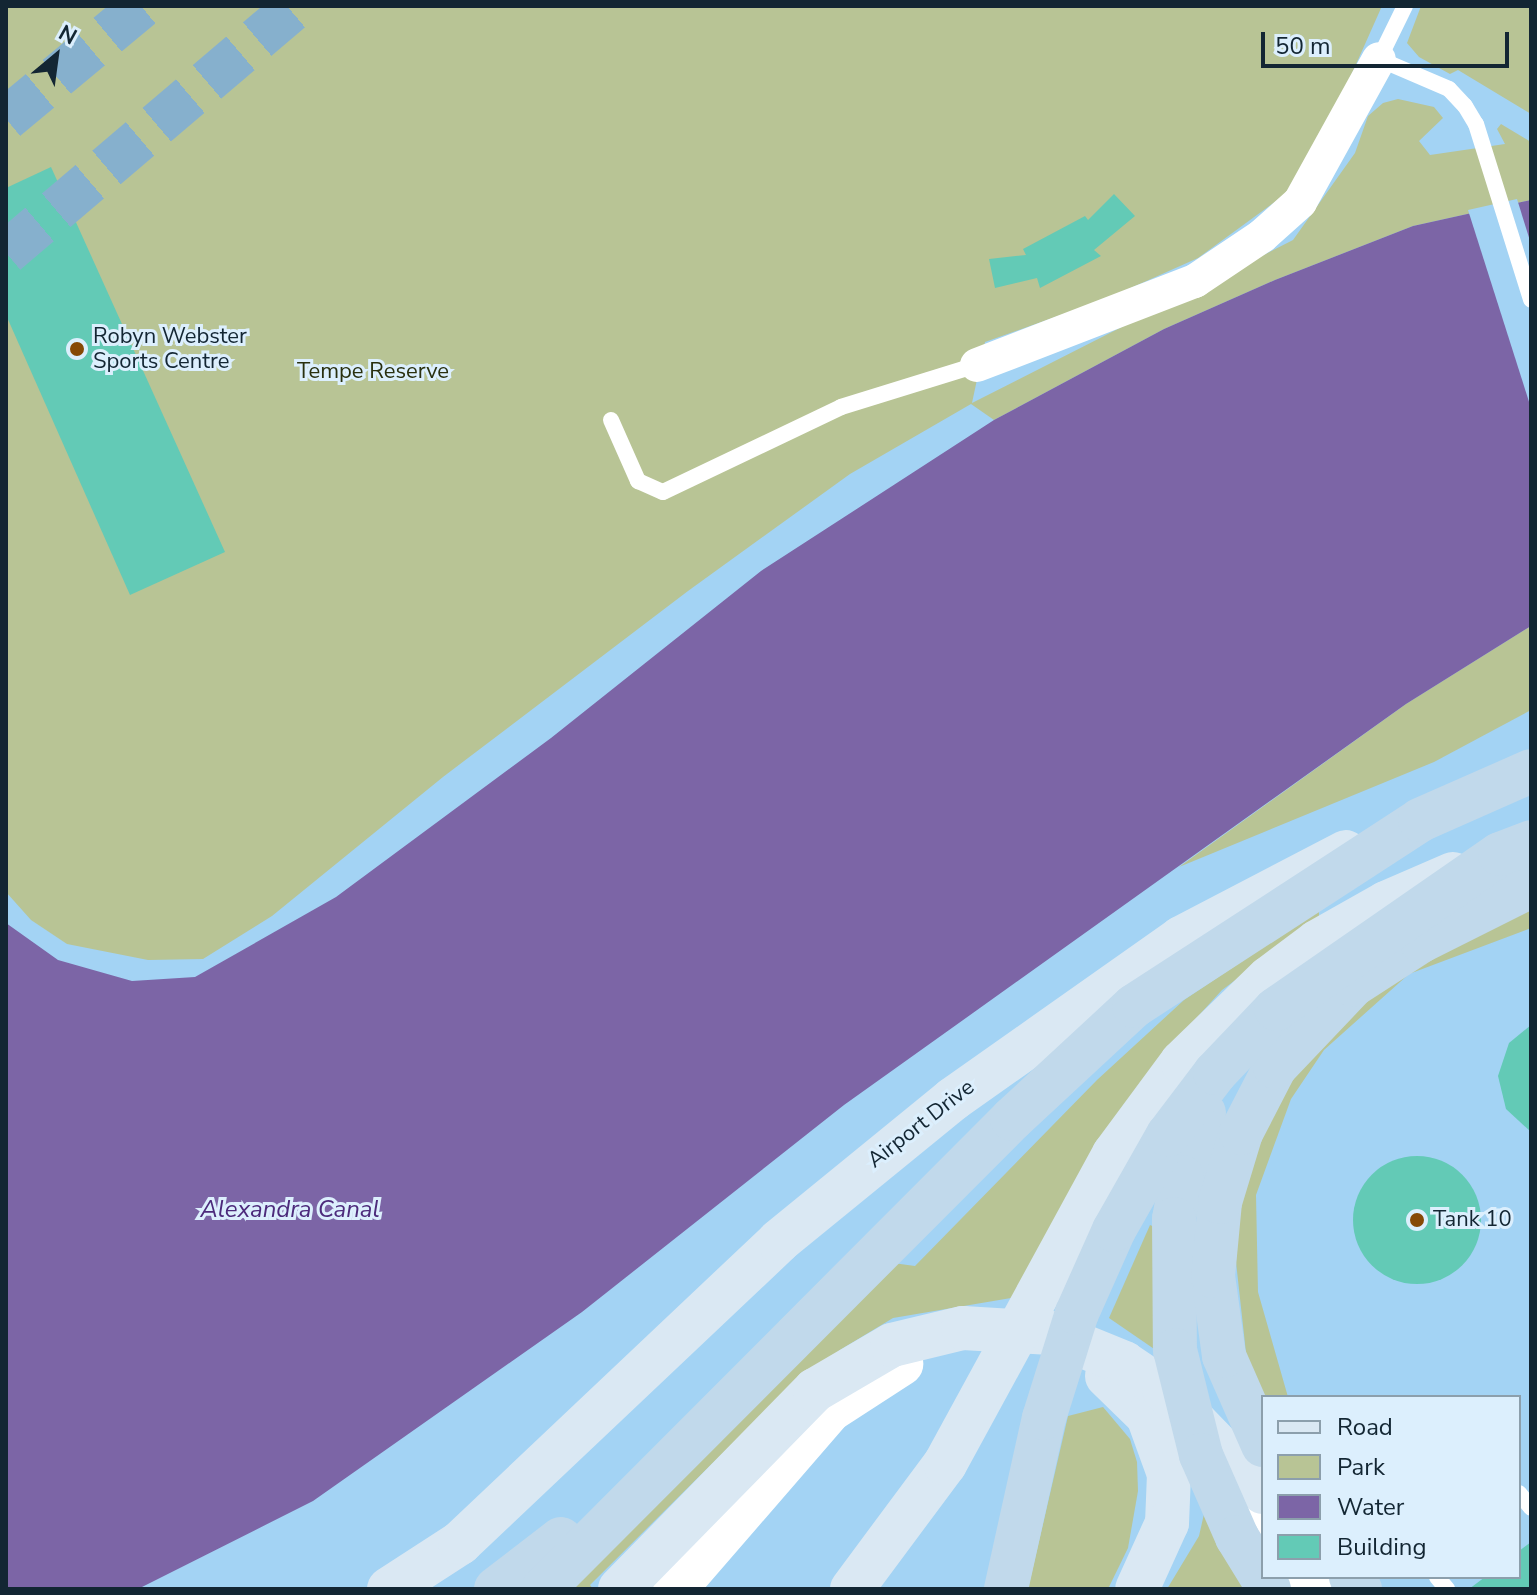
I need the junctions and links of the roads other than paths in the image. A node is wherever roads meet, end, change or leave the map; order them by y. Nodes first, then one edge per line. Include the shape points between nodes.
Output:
1 (1405, 6) edge
2 (1379, 59) junction
3 (1531, 300) edge
4 (977, 365) joint
5 (611, 420) dead end
6 (1531, 771) edge
7 (1420, 820) junction
8 (1516, 848) edge
9 (1531, 886) edge
10 (1276, 1009) junction
11 (1209, 1057) junction
12 (813, 1316) junction
13 (975, 1328) junction
14 (1169, 1370) junction
15 (1261, 1440) edge
16 (1261, 1489) edge
17 (1261, 1518) edge
18 (1261, 1574) edge
19 (389, 1589) edge
20 (496, 1589) edge
21 (543, 1589) edge
22 (620, 1589) edge
23 (675, 1589) edge
24 (852, 1589) edge
25 (1006, 1589) edge
26 (1137, 1589) edge

1 - 2 lane
2 - 3 lane via 1449,89 1476,124
2 - 4 street via 1300,202 1262,236 1195,281
4 - 5 lane via 841,407 732,455 673,490 644,488
6 - 7 highway, Airport Drive
7 - 12 highway via 1134,1006
7 - 19 main road, Airport Drive via 1230,910 1034,1038 821,1203 507,1502 460,1543
8 - 10 highway
8 - 11 main road via 1386,903 1317,942 1269,978
9 - 15 highway via 1421,941 1353,985 1275,1067 1241,1133 1220,1202 1213,1276 1224,1356
10 - 11 highway
10 - 14 highway via 1211,1099 1182,1177 1172,1255
11 - 24 main road via 1147,1104 1114,1154 945,1464
11 - 25 highway via 1088,1285 1044,1418
12 - 20 highway via 551,1549
12 - 21 highway
13 - 14 main road via 1025,1328 1077,1341 1124,1363
13 - 22 main road via 892,1345 815,1390
13 - 23 street via 864,1384 830,1410
13 - 26 main road via 1087,1364 1122,1387 1148,1416 1165,1454 1170,1505 1161,1541
14 - 16 main road
14 - 17 street
14 - 18 highway via 1212,1483

